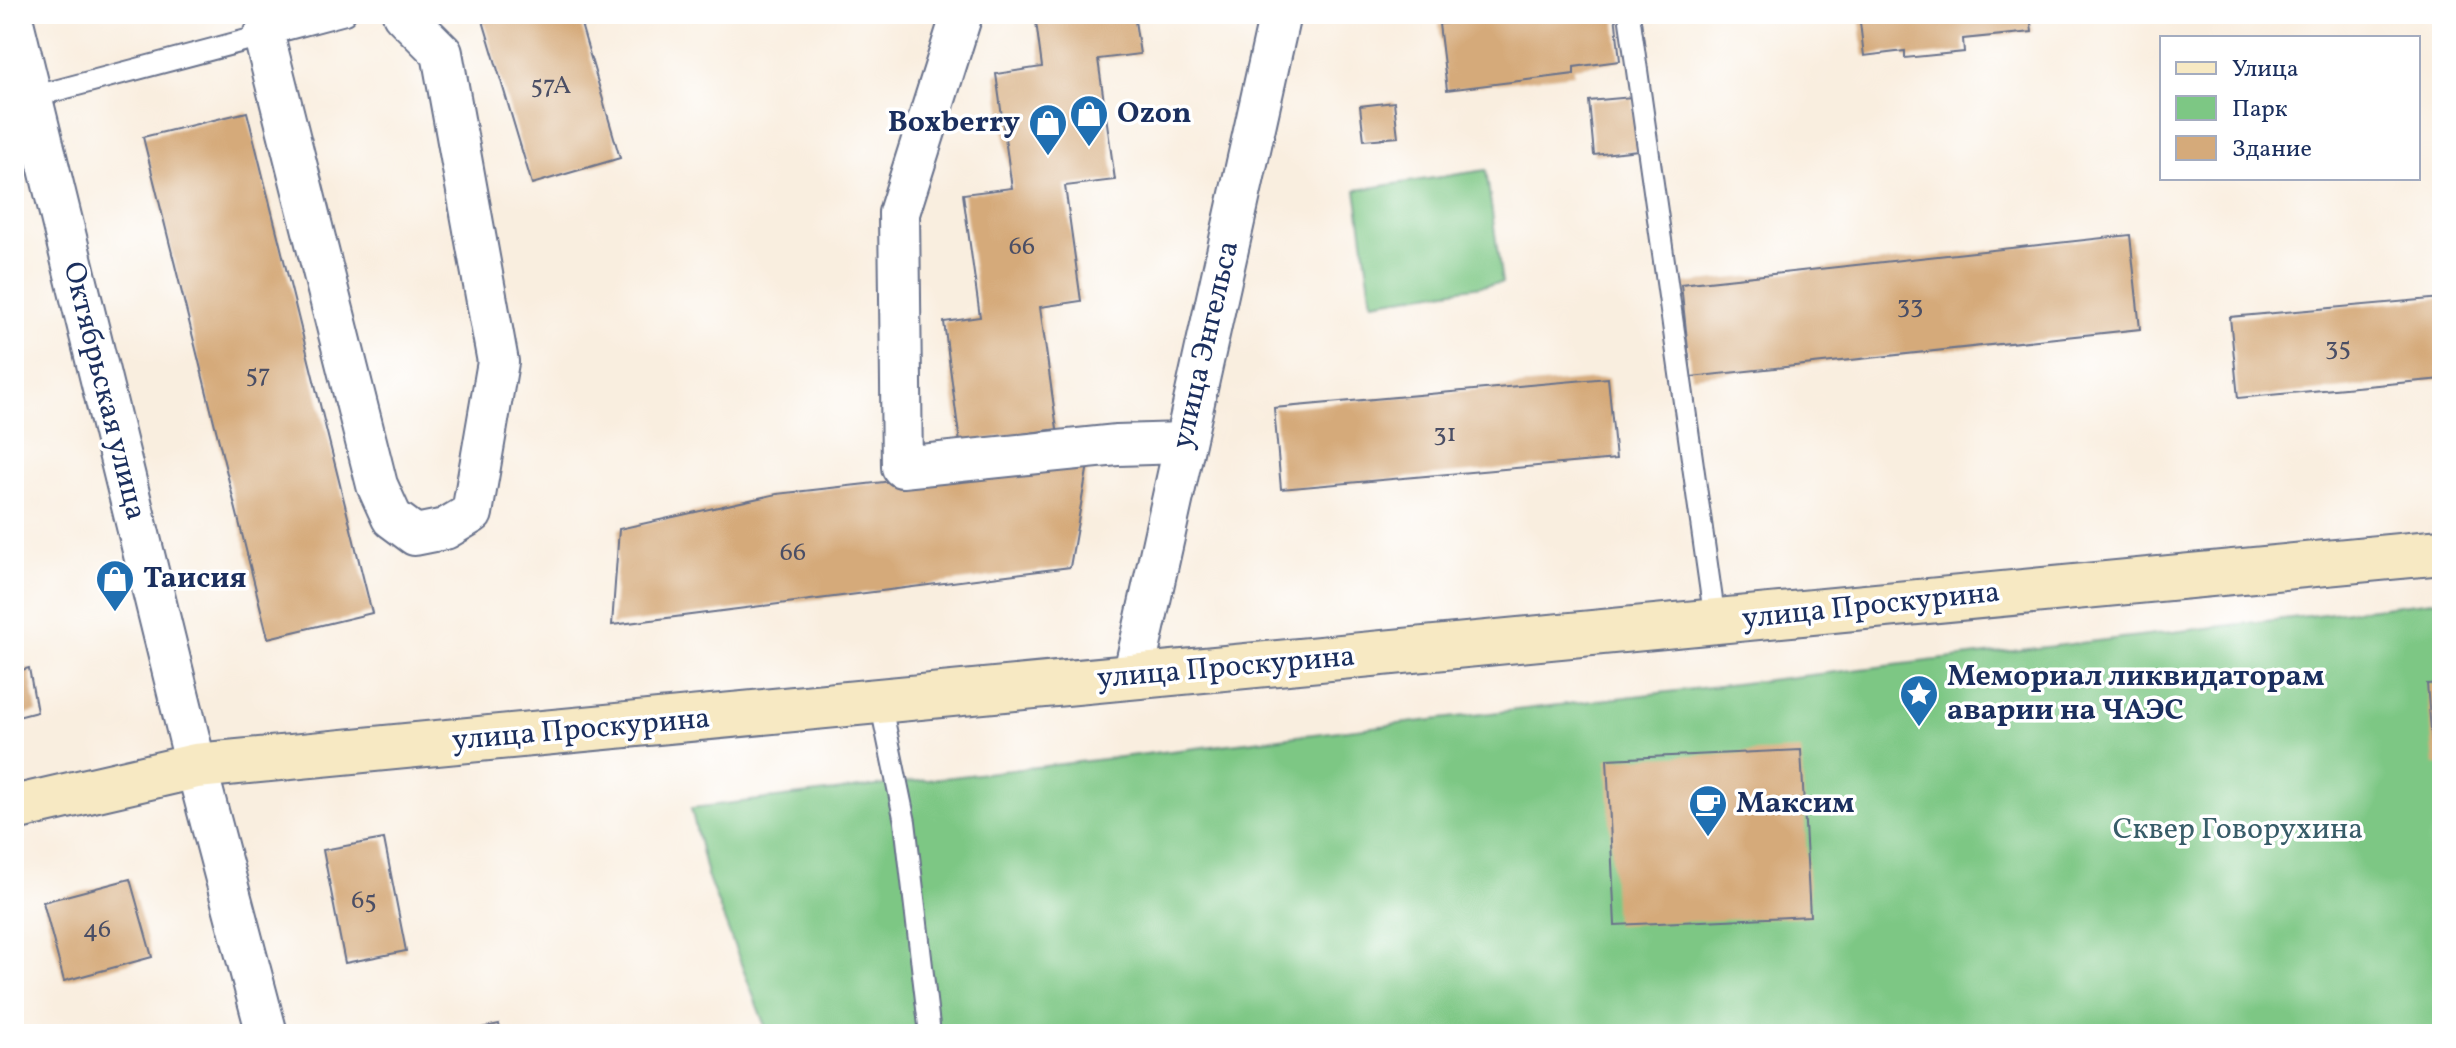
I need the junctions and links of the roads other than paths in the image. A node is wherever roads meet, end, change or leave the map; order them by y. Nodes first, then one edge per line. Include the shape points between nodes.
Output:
1 (345, 14) edge
2 (403, 14) edge
3 (962, 14) edge
4 (1280, 14) edge
5 (1629, 14) edge
6 (14, 26) edge
7 (264, 36) junction
8 (32, 97) junction
9 (1184, 443) junction
10 (2442, 552) edge
11 (1715, 621) junction
12 (1133, 677) junction
13 (880, 701) junction
14 (196, 766) junction
15 (14, 808) edge
16 (267, 1034) edge
17 (930, 1034) edge

1 - 7 lane
2 - 7 street via 442,53 498,362 472,513 445,529 415,535 392,518 377,485
3 - 9 street via 899,213 902,467
4 - 9 street, улица Энгельса
5 - 11 lane
6 - 8 street, Октябрьская улица
7 - 8 lane
8 - 14 street, Октябрьская улица
9 - 12 street, улица Энгельса
10 - 11 street, улица Проскурина
11 - 12 street, улица Проскурина
12 - 13 street, улица Проскурина
13 - 14 street, улица Проскурина
13 - 17 lane via 905,822
14 - 15 street, улица Проскурина
14 - 16 street, Октябрьская улица

